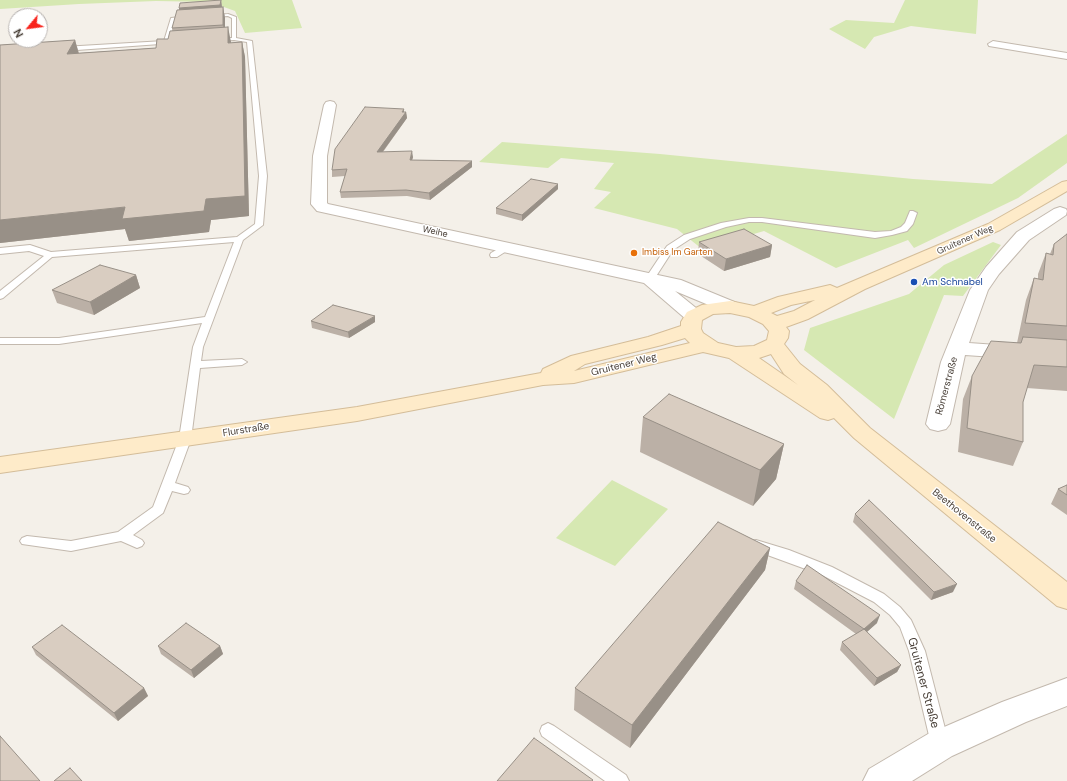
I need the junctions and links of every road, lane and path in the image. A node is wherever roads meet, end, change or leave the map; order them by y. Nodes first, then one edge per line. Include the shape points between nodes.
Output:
1 (205, 16) edge
2 (197, 17) edge
3 (234, 39) junction
4 (210, 40) edge
5 (181, 42) edge
6 (166, 43) junction
7 (993, 44) dead end
8 (53, 50) edge
9 (1067, 56) edge
10 (330, 105) dead end
11 (1067, 185) edge
12 (1060, 212) dead end
13 (913, 213) dead end
14 (239, 239) junction
15 (0, 251) edge
16 (50, 255) junction
17 (650, 279) junction
18 (858, 285) junction
19 (0, 296) edge
20 (730, 307) junction
21 (755, 312) junction
22 (209, 319) junction
23 (692, 323) junction
24 (774, 334) junction
25 (0, 341) edge
26 (705, 345) junction
27 (958, 348) junction
28 (736, 353) junction
29 (1067, 356) edge
30 (242, 362) dead end
31 (196, 366) junction
32 (543, 379) junction
33 (491, 390) joint
34 (938, 424) dead end
35 (862, 433) junction
36 (185, 439) junction
37 (0, 465) edge
38 (168, 485) junction
39 (184, 490) dead end
40 (122, 536) junction
41 (27, 540) dead end
42 (744, 542) edge
43 (137, 543) dead end
44 (1067, 598) edge
45 (1067, 692) edge
46 (548, 731) dead end
47 (940, 745) junction
48 (620, 781) edge
49 (881, 781) edge

1 - 3 lane via 234,17
2 - 6 lane via 173,20
3 - 4 lane
3 - 14 lane via 249,41 263,176 259,225
5 - 6 lane
6 - 8 lane
7 - 9 street
10 - 17 street, Weihe via 320,156 319,204 323,208 500,251
11 - 18 main road, Gruitener Weg via 994,227
12 - 27 street, Römerstraße via 1023,236 992,272 979,290
13 - 17 lane via 904,229 875,235 762,220 724,225 687,237 670,248
14 - 16 lane
14 - 22 lane
15 - 16 lane via 30,248
16 - 19 lane
17 - 20 street, Weihe via 675,284
17 - 23 street, Weihe
18 - 21 main road, Gruitener Weg via 785,301
18 - 24 main road, Gruitener Weg via 801,315
20 - 21 main road, Gruitener Weg
20 - 23 main road, Gruitener Weg via 709,309
21 - 24 main road via 766,317
22 - 25 lane via 59,342
22 - 31 lane via 198,347
23 - 26 main road via 694,336
23 - 32 main road, Gruitener Weg via 655,341 578,360
24 - 28 main road, Gruitener Weg via 758,352
24 - 35 main road, Beethovenstraße via 792,369 819,390
26 - 28 main road
26 - 32 main road, Gruitener Weg via 574,377
27 - 29 street, Römerstraße
27 - 34 street, Römerstraße via 947,379
28 - 35 main road, Beethovenstraße
30 - 31 lane
31 - 36 lane
32 - 33 main road, Gruitener Weg
33 - 36 main road, Flurstraße via 357,414
35 - 44 main road, Beethovenstraße
36 - 37 main road, Flurstraße
36 - 38 lane
38 - 39 lane
38 - 40 lane via 158,510
40 - 41 lane via 71,546
40 - 43 lane
42 - 47 lane, Gruitener Straße via 828,571 879,598 895,611 906,624 917,651
45 - 47 street
46 - 48 lane
47 - 49 street

